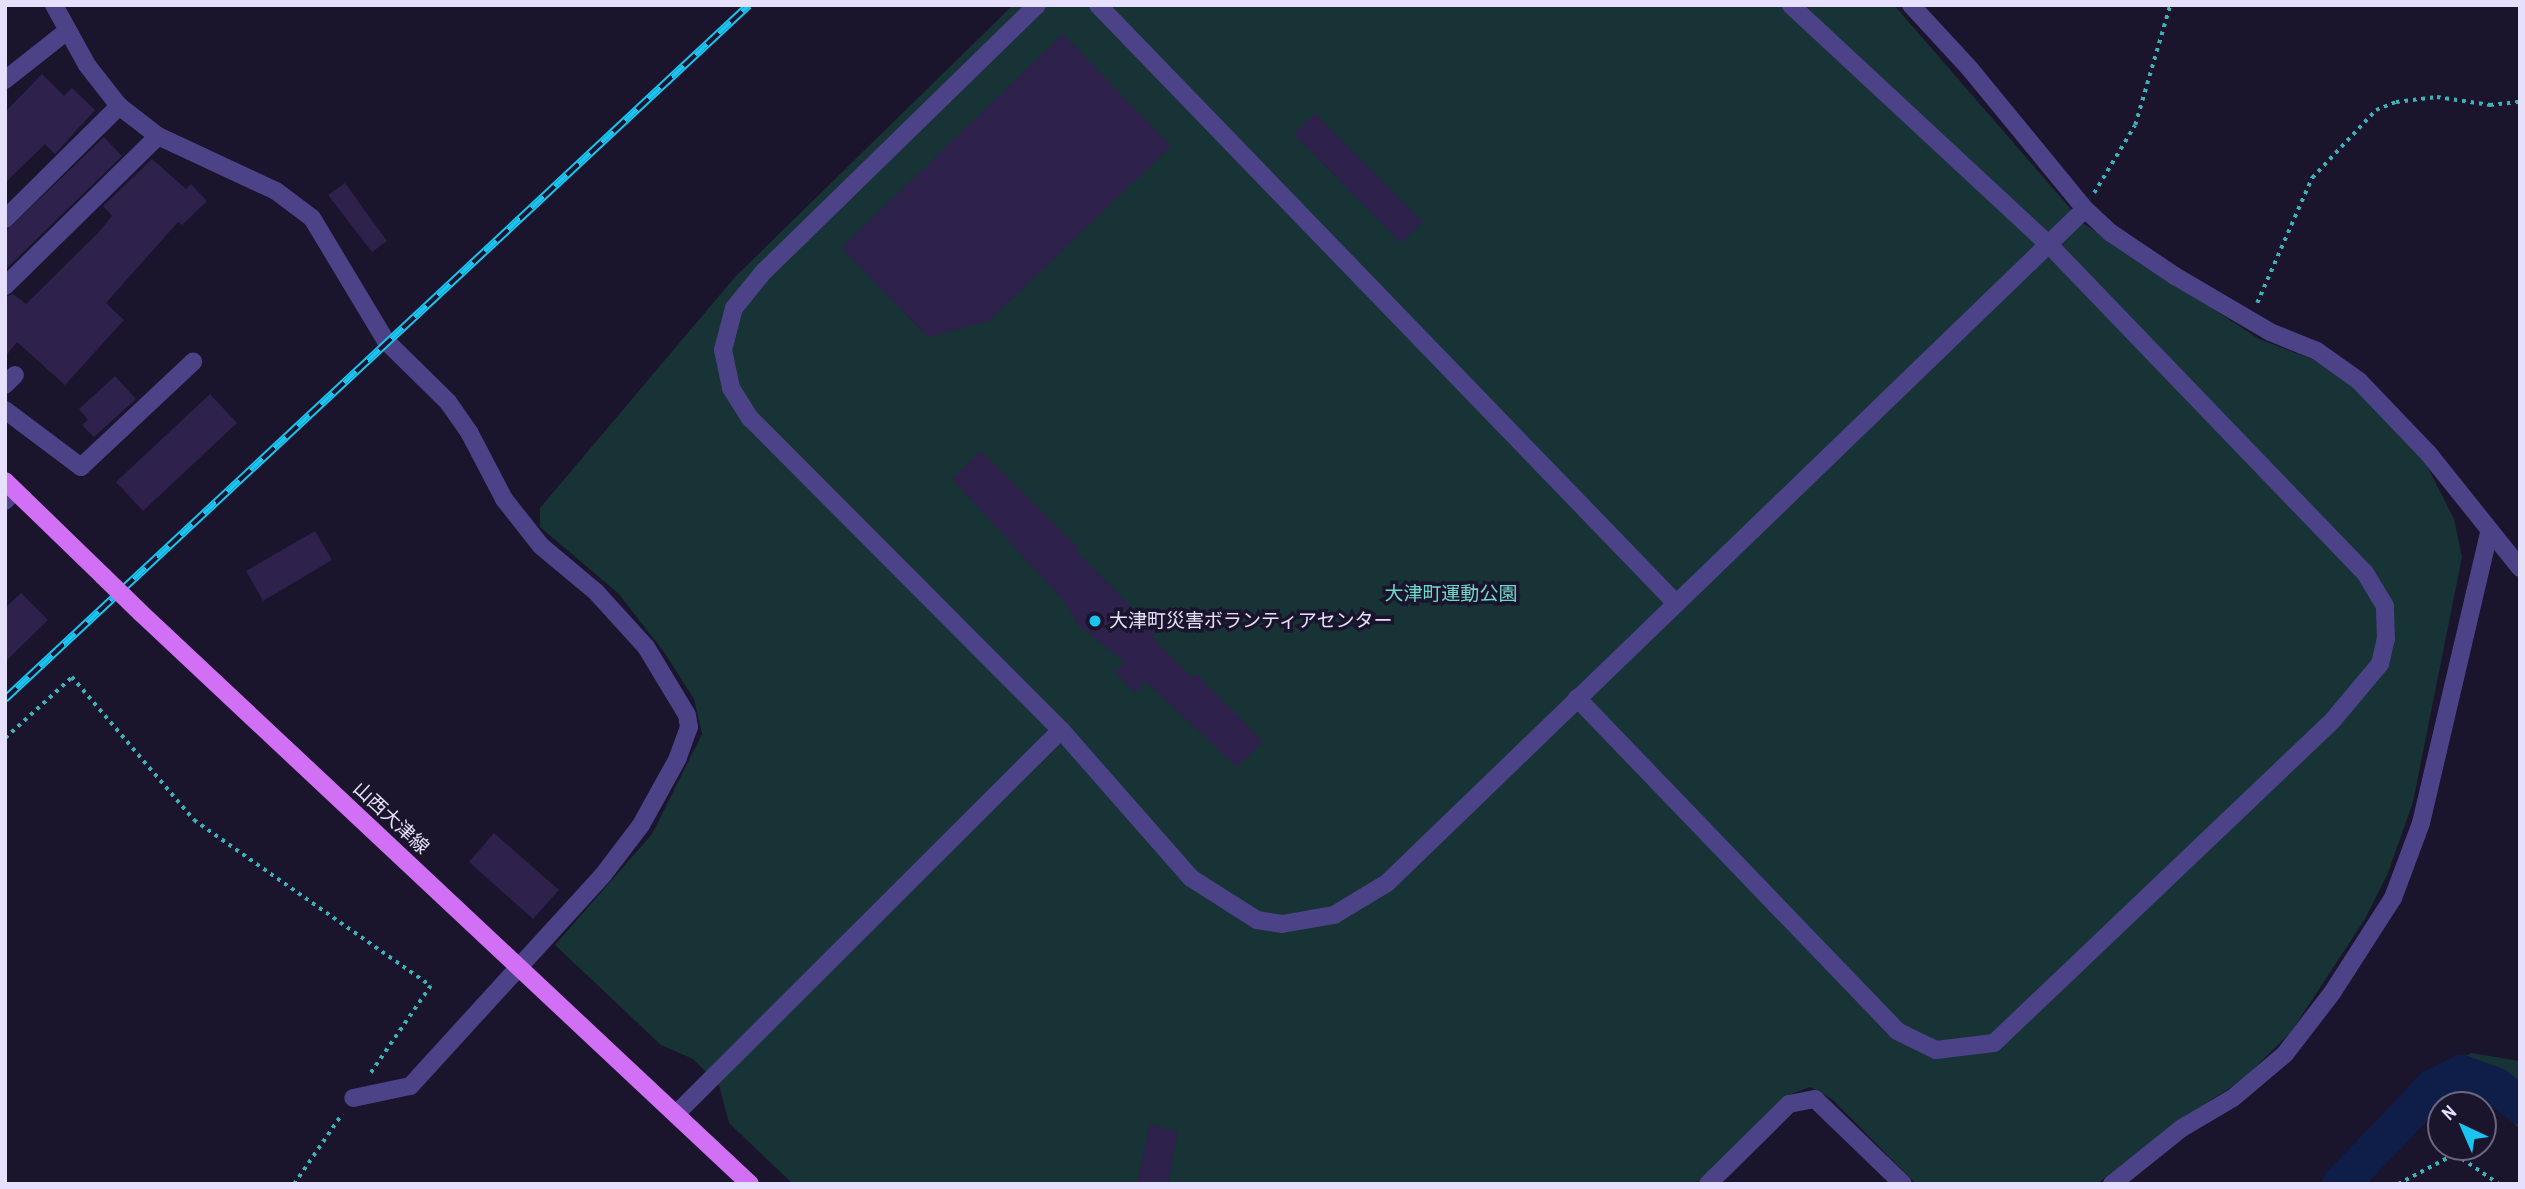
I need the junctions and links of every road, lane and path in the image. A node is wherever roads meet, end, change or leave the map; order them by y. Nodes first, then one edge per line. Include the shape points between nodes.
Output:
1 (54, 5) edge
2 (1037, 5) edge
3 (1098, 5) edge
4 (1791, 5) edge
5 (1911, 5) edge
6 (2170, 5) edge
7 (67, 31) junction
8 (5, 80) edge
9 (2520, 102) edge
10 (119, 106) junction
11 (158, 136) junction
12 (2085, 209) junction
13 (5, 219) edge
14 (2048, 243) junction
15 (5, 286) edge
16 (2250, 321) junction
17 (193, 362) dead end
18 (5, 410) edge
19 (9, 491) edge
20 (2489, 531) junction
21 (2520, 568) edge
22 (1674, 601) junction
23 (1577, 698) junction
24 (1061, 730) junction
25 (5, 738) edge
26 (518, 965) junction
27 (353, 1098) junction
28 (676, 1114) junction
29 (294, 1184) edge
30 (750, 1184) edge
31 (1708, 1184) edge
32 (1903, 1184) edge
33 (2112, 1184) edge
34 (2398, 1184) edge
35 (2499, 1184) edge

1 - 7 street
2 - 24 street via 765,270 734,308 723,350 731,388 750,418
3 - 22 street
4 - 14 street
5 - 12 street
6 - 12 path via 2135,125
7 - 8 street
7 - 10 street
9 - 16 path via 2490,105 2437,97 2396,102 2376,110 2312,178
10 - 11 street
10 - 13 street
11 - 15 street
11 - 26 street via 276,191 312,218 387,341 448,401 504,499 541,546 596,592 646,647 684,703 689,727 686,737 641,825 603,875
12 - 14 street
12 - 16 street via 2111,233
14 - 22 street
14 - 23 street via 2365,573 2385,606 2386,639 2379,664 2333,720 1994,1043 1936,1050 1897,1031
16 - 20 street via 2317,351 2359,381 2428,453
17 - 18 street via 81,467
19 - 26 main road, 山西大津線, bridge
20 - 21 street
20 - 33 street via 2421,823 2393,898 2332,993 2285,1054 2233,1098 2182,1128
22 - 23 street
23 - 24 street via 1387,883 1334,915 1282,924 1257,920 1228,906 1191,878
24 - 28 street
25 - 27 path via 72,677 194,820 431,986
26 - 27 street via 470,1026 410,1086
26 - 28 main road, 山西大津線
27 - 29 path
28 - 30 main road, 山西大津線
31 - 32 street via 1790,1104 1815,1099
34 - 35 path via 2455,1154

